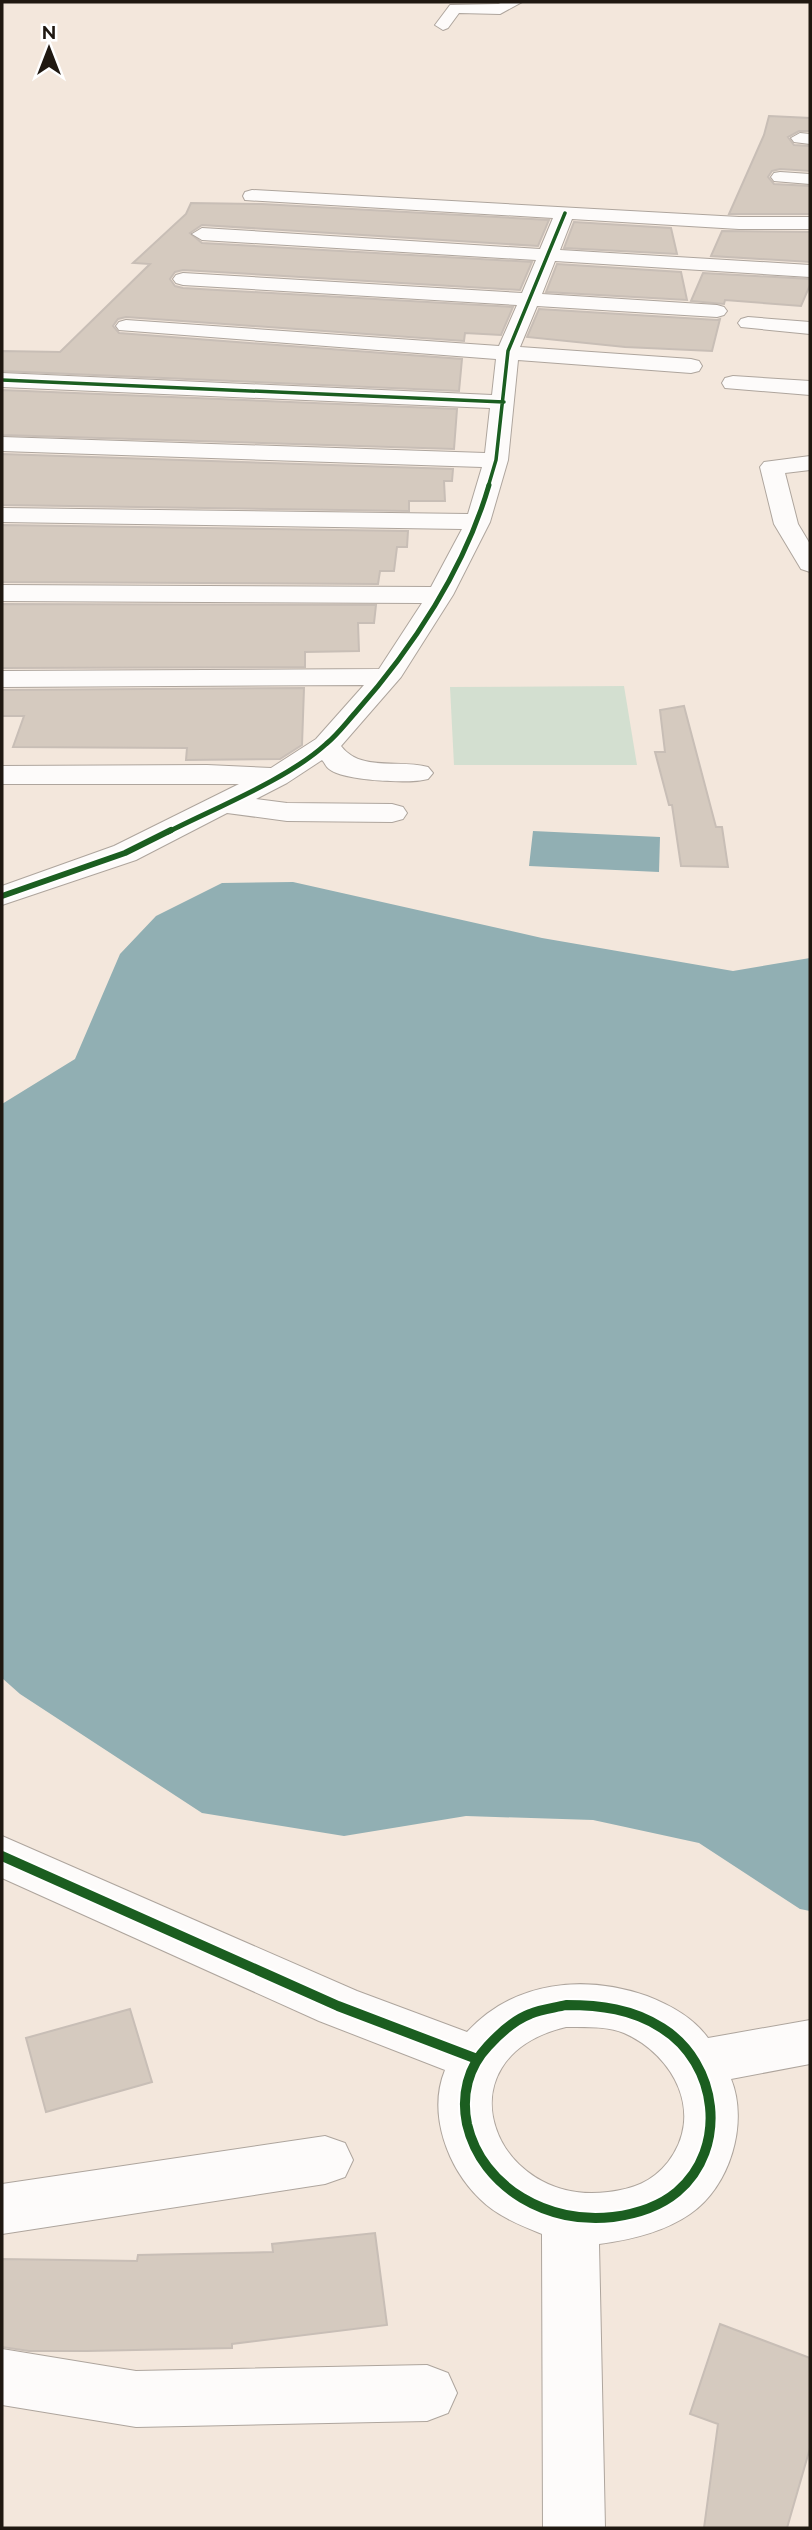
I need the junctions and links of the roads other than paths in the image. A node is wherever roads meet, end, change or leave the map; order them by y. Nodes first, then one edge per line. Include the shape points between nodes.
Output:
1 (515, 2) edge
2 (443, 25) dead end
3 (780, 177) dead end
4 (810, 179) edge
5 (252, 196) dead end
6 (565, 213) junction
7 (810, 223) edge
8 (202, 234) dead end
9 (547, 255) junction
10 (810, 271) edge
11 (183, 279) dead end
12 (529, 300) junction
13 (717, 311) dead end
14 (748, 323) dead end
15 (126, 326) dead end
16 (810, 328) edge
17 (508, 351) junction
18 (691, 366) dead end
19 (2, 380) edge
20 (733, 383) dead end
21 (810, 388) edge
22 (504, 402) junction
23 (2, 444) edge
24 (496, 460) junction
25 (810, 463) edge
26 (2, 515) edge
27 (478, 522) junction
28 (798, 524) edge
29 (810, 564) edge
30 (2, 593) edge
31 (440, 595) junction
32 (387, 677) junction
33 (2, 679) edge
34 (326, 745) junction
35 (418, 773) dead end
36 (2, 775) edge
37 (277, 777) junction
38 (224, 804) junction
39 (392, 813) dead end
40 (2, 896) edge
41 (2, 1856) edge
42 (810, 2042) edge
43 (477, 2059) junction
44 (697, 2063) junction
45 (325, 2160) dead end
46 (2, 2209) edge
47 (570, 2218) junction
48 (2, 2377) edge
49 (427, 2393) dead end
50 (575, 2528) edge

1 - 2 street via 500,9 456,8
3 - 4 street
5 - 6 street
6 - 7 street
6 - 9 street
8 - 9 street
9 - 10 street
9 - 12 street
11 - 12 street
12 - 13 street
12 - 17 street
14 - 16 street
15 - 17 street
17 - 18 street
17 - 22 street
19 - 22 street
20 - 21 street
22 - 24 street
23 - 24 street
24 - 27 street
25 - 28 street via 772,467
26 - 27 street
27 - 31 street
28 - 29 street
30 - 31 street
31 - 32 street
32 - 33 street
32 - 34 street
34 - 35 street via 340,764 368,771
34 - 37 street
36 - 37 street
37 - 38 street
38 - 39 street via 286,812
38 - 40 street via 125,853
41 - 43 street via 338,2006
42 - 44 street
43 - 44 street via 499,2033 529,2015 566,2006 604,2006 641,2016 673,2036
43 - 47 street via 464,2098 467,2130 481,2160 503,2186 534,2206
44 - 47 street via 711,2095 713,2129 702,2162 680,2189 649,2209 611,2219
45 - 46 street
47 - 50 street
48 - 49 street via 136,2399

